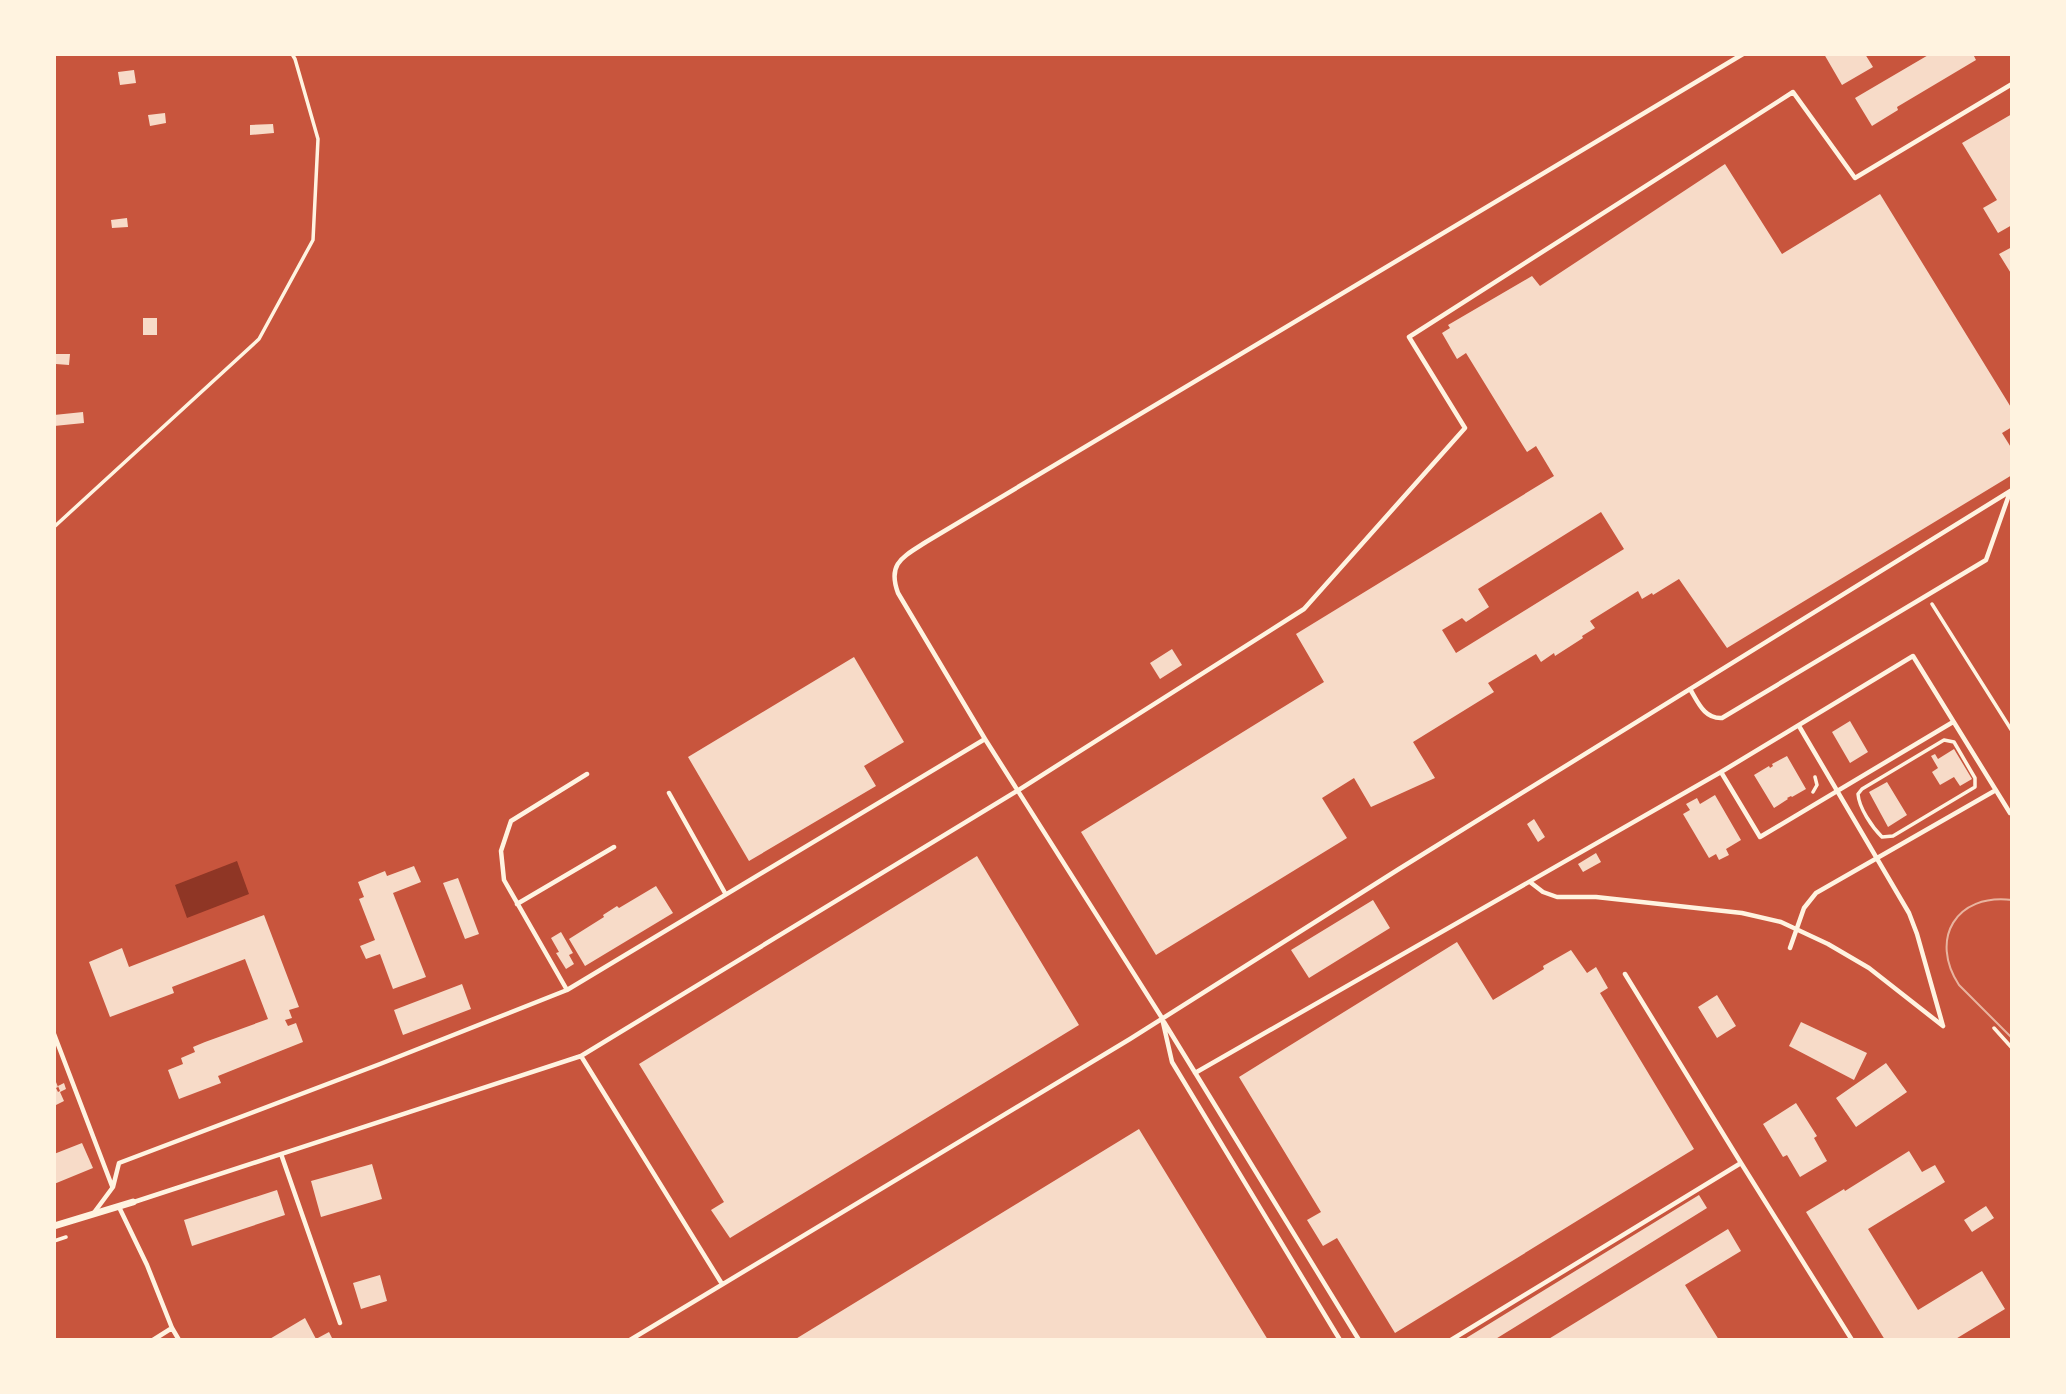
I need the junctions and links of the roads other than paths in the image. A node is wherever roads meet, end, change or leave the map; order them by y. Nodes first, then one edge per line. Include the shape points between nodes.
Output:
1 (1743, 54) edge
2 (2012, 84) edge
3 (2011, 491) edge
4 (1690, 689) junction
5 (1953, 722) junction
6 (1799, 726) junction
7 (985, 739) junction
8 (1721, 772) junction
9 (587, 774) dead end
10 (1996, 790) junction
11 (1017, 791) junction
12 (1838, 791) junction
13 (669, 793) dead end
14 (2010, 813) dead end
15 (614, 847) dead end
16 (1878, 858) junction
17 (1530, 882) junction
18 (724, 893) junction
19 (517, 904) junction
20 (1790, 948) dead end
21 (1625, 974) dead end
22 (567, 990) junction
23 (1162, 1018) junction
24 (54, 1034) edge
25 (581, 1056) junction
26 (1195, 1073) junction
27 (281, 1154) junction
28 (1741, 1163) junction
29 (113, 1187) junction
30 (133, 1202) joint
31 (119, 1206) junction
32 (92, 1215) junction
33 (54, 1226) edge
34 (722, 1284) junction
35 (341, 1323) dead end
36 (172, 1328) junction
37 (153, 1340) edge
38 (179, 1340) edge
39 (630, 1340) edge
40 (1340, 1340) edge
41 (1359, 1340) edge
42 (1451, 1340) edge
43 (1852, 1340) edge

1 - 7 lane via 902,559 894,576 898,593
2 - 11 lane via 1855,178 1793,92 1409,337 1465,428 1304,609
3 - 4 lane
3 - 4 lane via 1986,560 1722,718 1708,715
4 - 23 lane
5 - 6 lane via 1913,656
5 - 10 lane
5 - 12 lane
6 - 8 lane
6 - 12 lane
7 - 11 lane
7 - 18 lane
8 - 12 lane via 1760,837
8 - 17 lane
9 - 19 lane via 512,821 501,851 504,880
10 - 14 lane
10 - 16 lane
11 - 23 lane
11 - 25 lane
12 - 16 lane
13 - 18 lane
15 - 19 lane
16 - 17 lane via 1914,923 1943,1026 1869,968 1781,922 1742,913 1557,897
16 - 20 lane via 1808,901
17 - 26 lane
18 - 22 lane
19 - 22 lane
21 - 28 lane
22 - 29 lane via 119,1163
23 - 26 lane
23 - 34 lane
23 - 40 lane via 1172,1062
24 - 29 lane
25 - 27 lane
25 - 34 lane
26 - 41 lane
27 - 30 lane
27 - 35 lane
28 - 42 lane
28 - 43 lane
29 - 32 lane
30 - 31 street
31 - 32 street
31 - 36 lane
32 - 33 street
34 - 39 lane
36 - 37 lane
36 - 38 lane

